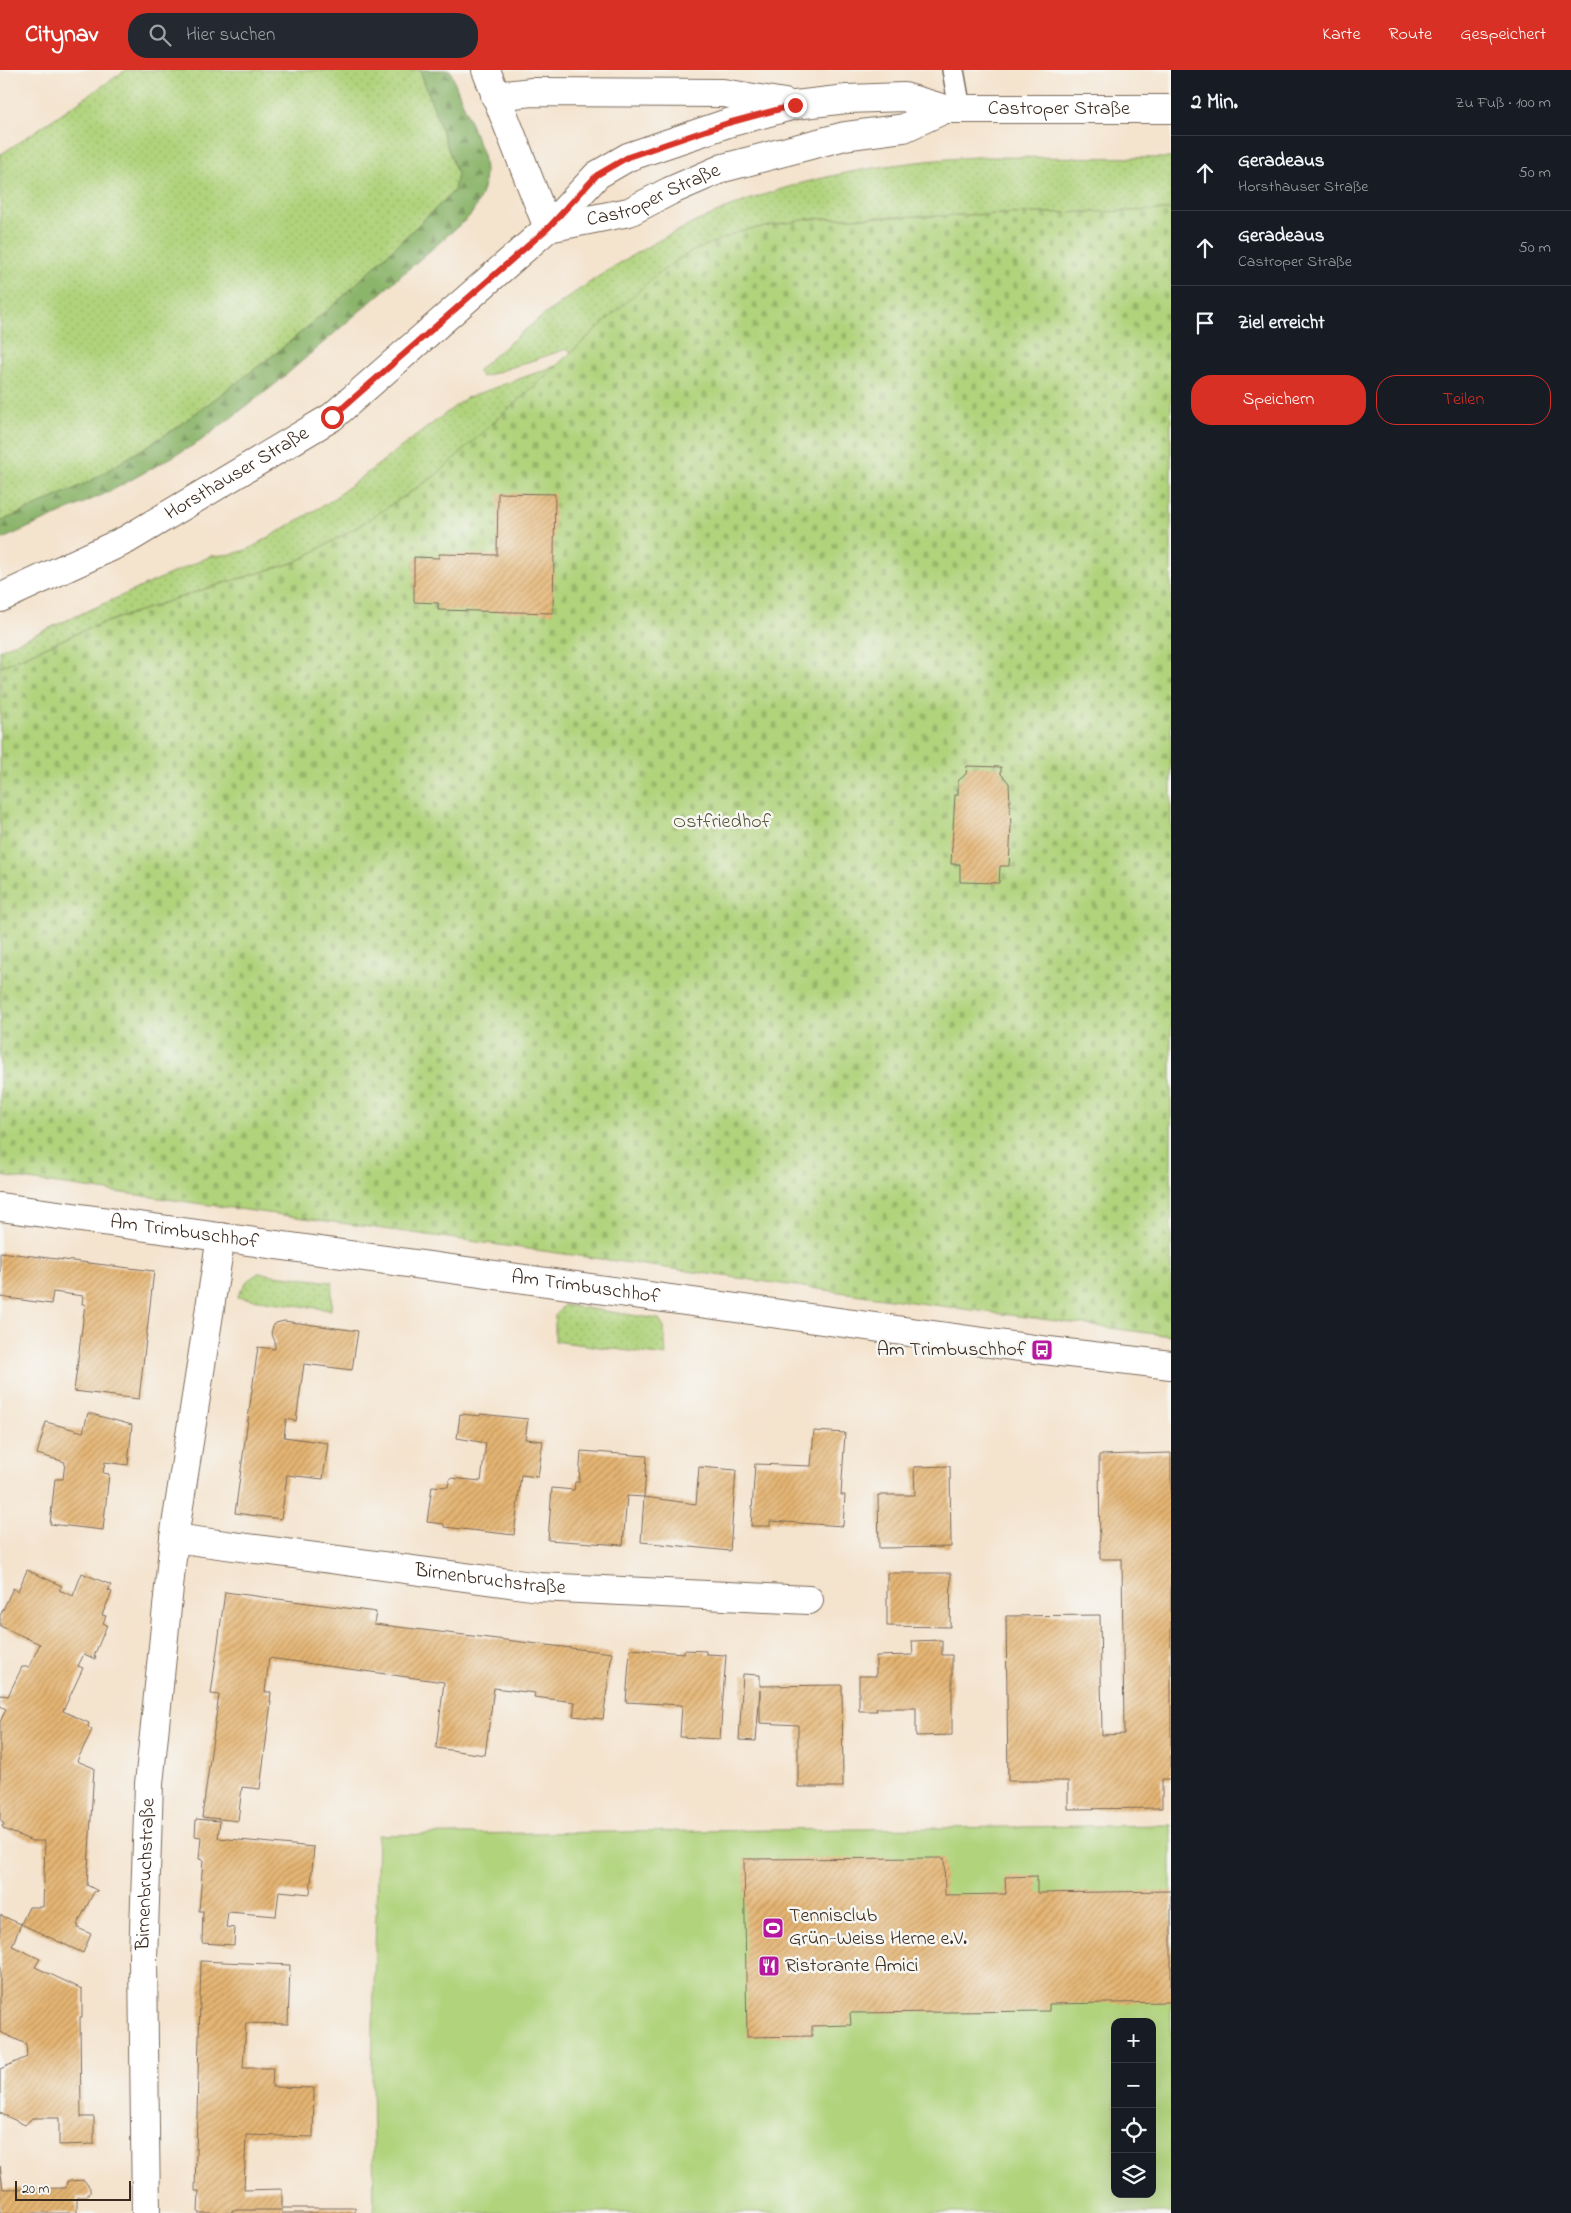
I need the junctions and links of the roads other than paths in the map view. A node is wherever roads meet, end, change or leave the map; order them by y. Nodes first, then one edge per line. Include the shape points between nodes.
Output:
1 (486, 70) edge
2 (952, 70) edge
3 (495, 96) junction
4 (795, 105) junction
5 (1171, 108) edge
6 (953, 109) junction
7 (548, 228) junction
8 (0, 598) edge
9 (0, 1207) edge
10 (220, 1237) junction
11 (1171, 1365) edge
12 (174, 1538) junction
13 (809, 1600) dead end
14 (146, 2213) edge

1 - 3 street
2 - 6 lane
3 - 4 street via 532,92 723,93
3 - 7 street
4 - 6 street, Castroper Straße via 904,97
4 - 7 street, Castroper Straße via 728,123 628,157 597,175
5 - 6 street, Castroper Straße
6 - 7 street, Castroper Straße via 904,128 845,136 723,168 629,212
7 - 8 street, Horsthauser Straße via 332,417 126,540
9 - 10 street, Am Trimbuschhof
10 - 11 street, Am Trimbuschhof
10 - 12 street, Birnenbruchstraße
12 - 13 street, Birnenbruchstraße via 539,1588
12 - 14 street, Birnenbruchstraße via 149,1784 143,1959

